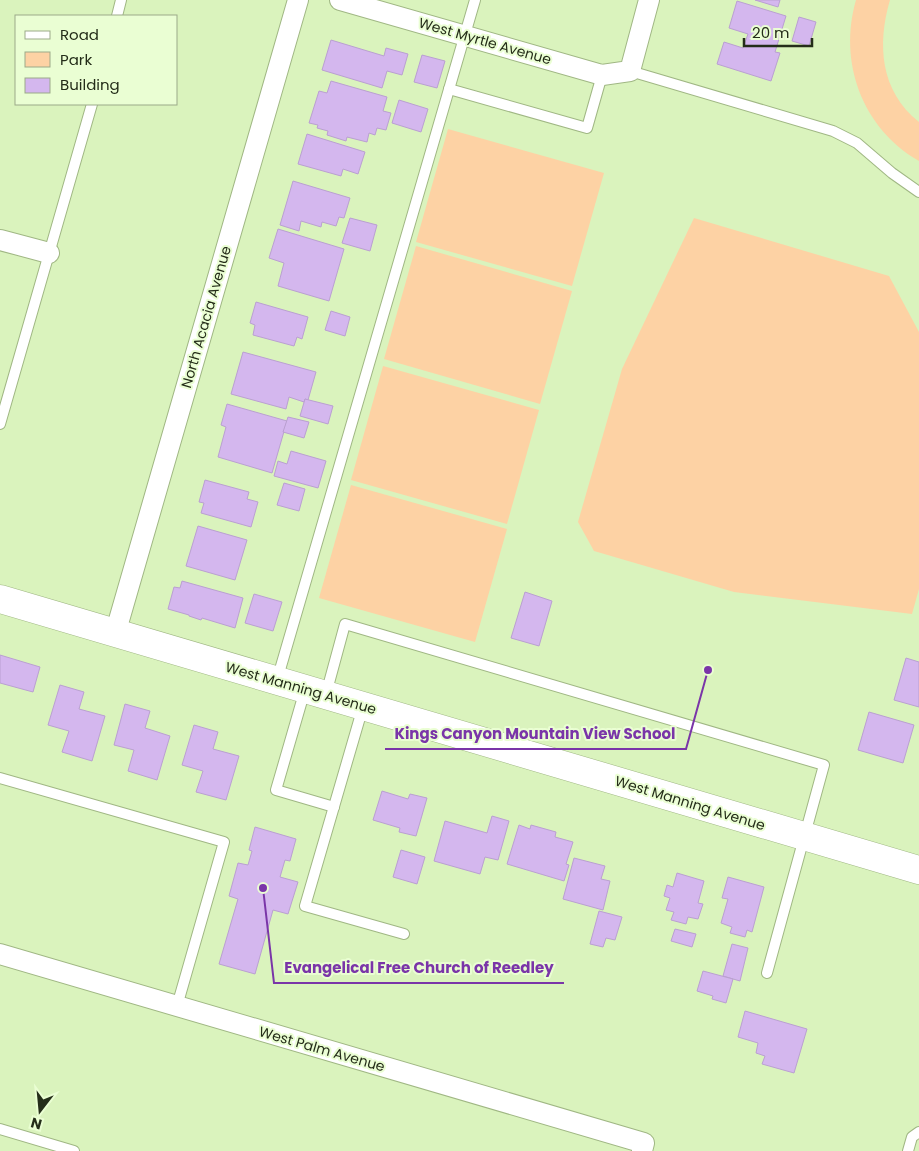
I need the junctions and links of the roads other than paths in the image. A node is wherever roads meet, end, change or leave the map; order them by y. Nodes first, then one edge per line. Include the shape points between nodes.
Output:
1 (122, 0) edge
2 (298, 0) edge
3 (340, 0) edge
4 (475, 0) edge
5 (649, 0) edge
6 (117, 15) edge
7 (465, 36) junction
8 (630, 71) junction
9 (602, 75) junction
10 (449, 89) junction
11 (92, 105) edge
12 (919, 192) edge
13 (0, 240) edge
14 (49, 253) junction
15 (0, 424) edge
16 (0, 599) edge
17 (115, 634) junction
18 (277, 680) junction
19 (316, 692) junction
20 (363, 706) junction
21 (0, 778) edge
22 (334, 807) junction
23 (804, 836) junction
24 (919, 870) edge
25 (404, 934) dead end
26 (0, 954) edge
27 (767, 973) dead end
28 (178, 1006) junction
29 (0, 1130) edge
30 (919, 1132) edge
31 (643, 1147) edge
32 (74, 1151) edge
33 (908, 1151) edge

1 - 6 lane
2 - 17 street, North Acacia Avenue
3 - 7 street, West Myrtle Avenue
4 - 7 lane
5 - 8 street
7 - 9 street, West Myrtle Avenue
7 - 10 lane
8 - 9 street, West Myrtle Avenue
8 - 12 lane via 834,131 857,143
9 - 10 lane via 587,128
10 - 18 lane
11 - 14 lane
13 - 14 street
14 - 15 lane
16 - 17 main road, West Manning Avenue
17 - 18 main road, West Manning Avenue
18 - 19 main road, West Manning Avenue
19 - 20 main road, West Manning Avenue
19 - 22 lane via 276,790
19 - 23 lane via 345,624 824,765
20 - 22 lane
20 - 23 main road, West Manning Avenue
21 - 28 lane via 224,842
22 - 25 lane via 305,906
23 - 24 main road, West Manning Avenue
23 - 27 lane
26 - 28 street, West Palm Avenue
28 - 31 street, West Palm Avenue
29 - 32 lane
30 - 33 lane via 912,1137

